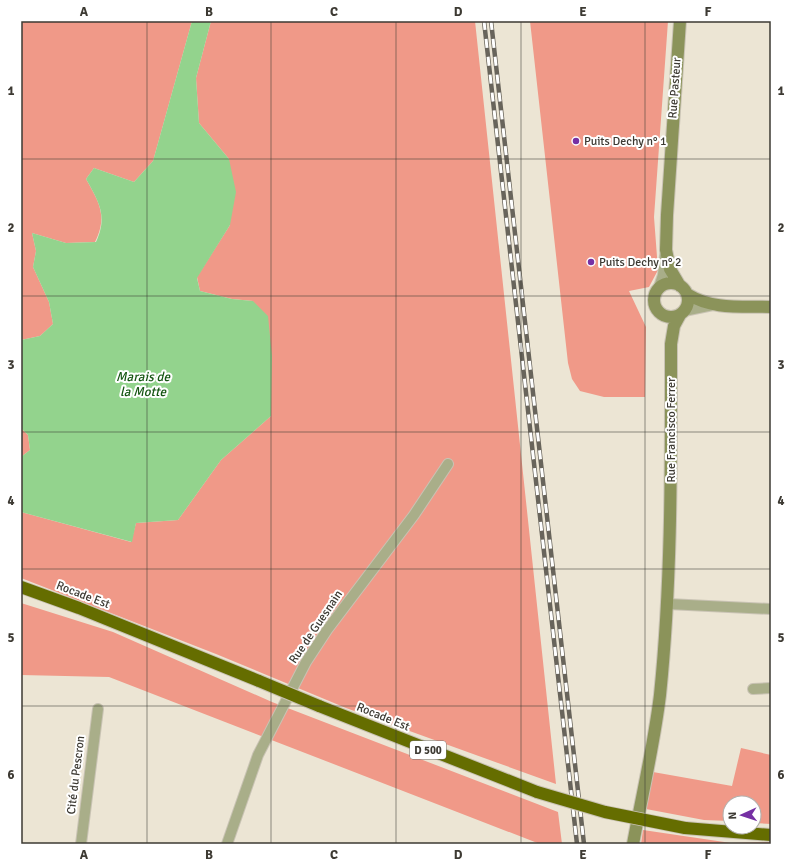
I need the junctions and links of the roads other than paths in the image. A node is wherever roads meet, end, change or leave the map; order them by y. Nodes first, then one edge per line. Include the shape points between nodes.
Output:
1 (680, 21) edge
2 (666, 250) junction
3 (658, 290) junction
4 (684, 290) junction
5 (713, 306) junction
6 (771, 307) edge
7 (682, 313) junction
8 (663, 315) junction
9 (671, 344) junction
10 (448, 464) dead end
11 (21, 587) edge
12 (21, 592) edge
13 (42, 595) junction
14 (668, 604) junction
15 (771, 609) edge
16 (771, 688) edge
17 (754, 690) dead end
18 (98, 709) dead end
19 (771, 835) edge
20 (81, 844) edge
21 (227, 844) edge
22 (634, 844) edge

1 - 2 street, Rue Pasteur via 666,215
2 - 3 street, Rue Pasteur via 664,271
2 - 4 street, Rue Pasteur via 670,269
3 - 4 street via 668,283
3 - 8 street via 654,303
4 - 5 street via 701,302
4 - 7 street via 688,304
5 - 6 street
5 - 7 street
7 - 8 street via 673,317
7 - 9 street, Rue Francisco Ferrer via 674,326
8 - 9 street, Rue Francisco Ferrer
9 - 14 street, Rue Francisco Ferrer via 672,516
10 - 21 street, Rue de Guesnain via 414,515 320,639 306,662 258,755
11 - 13 highway, D 500
12 - 13 highway, D 500
13 - 19 highway, Rocade Est / D 500, bridge via 537,792 605,812 685,828
14 - 15 street
14 - 22 street, Rue Francisco Ferrer via 658,707
16 - 17 street
18 - 20 street, Cité du Pescron

